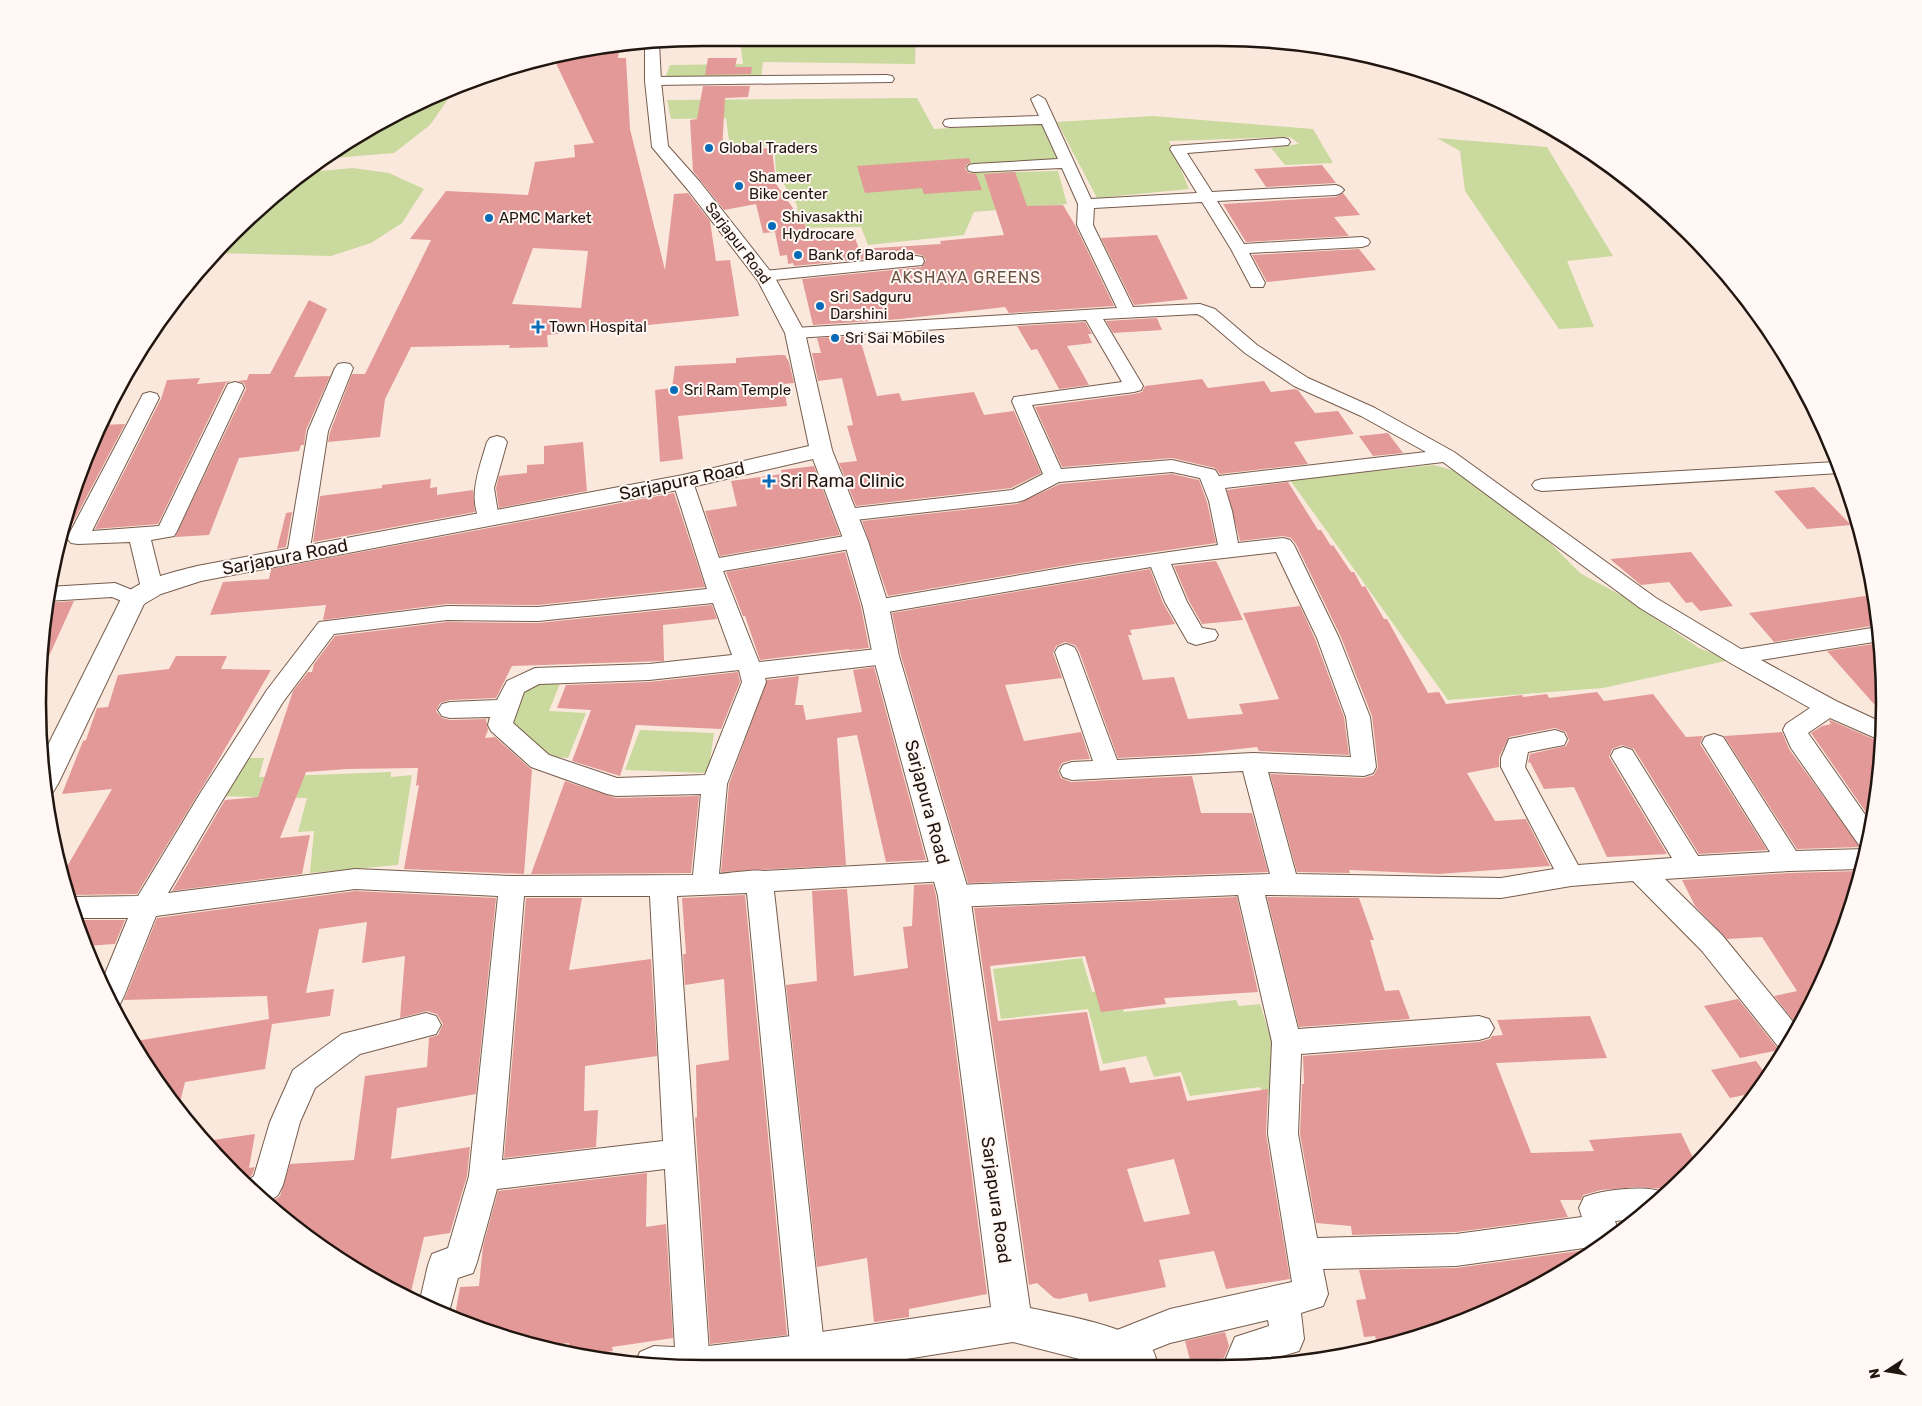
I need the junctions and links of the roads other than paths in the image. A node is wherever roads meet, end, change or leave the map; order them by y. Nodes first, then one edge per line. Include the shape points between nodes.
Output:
1 (652, 49) edge
2 (887, 79) dead end
3 (653, 81) junction
4 (1038, 99) dead end
5 (1048, 120) junction
6 (950, 123) dead end
7 (1283, 142) dead end
8 (1068, 163) junction
9 (974, 168) dead end
10 (1336, 190) dead end
11 (1207, 198) junction
12 (1086, 204) junction
13 (1362, 242) dead end
14 (1239, 249) junction
15 (916, 261) dead end
16 (764, 276) junction
17 (1257, 283) dead end
18 (1127, 312) junction
19 (1091, 314) junction
20 (795, 333) junction
21 (344, 368) dead end
22 (235, 388) dead end
23 (150, 398) dead end
24 (497, 442) dead end
25 (821, 450) junction
26 (1447, 456) junction
27 (1832, 468) edge
28 (1054, 476) junction
29 (683, 482) junction
30 (1214, 483) junction
31 (1542, 485) dead end
32 (489, 519) junction
33 (851, 528) junction
34 (139, 535) junction
35 (1229, 550) junction
36 (298, 554) junction
37 (1159, 560) junction
38 (710, 566) junction
39 (56, 594) edge
40 (143, 594) junction
41 (720, 595) junction
42 (876, 607) junction
43 (1207, 635) dead end
44 (1872, 635) edge
45 (1066, 652) dead end
46 (886, 656) junction
47 (1740, 659) junction
48 (750, 666) junction
49 (1828, 707) junction
50 (505, 708) junction
51 (450, 710) dead end
52 (1875, 729) edge
53 (1555, 739) dead end
54 (1714, 743) dead end
55 (1623, 756) dead end
56 (1253, 762) junction
57 (1108, 769) junction
58 (50, 770) edge
59 (1072, 771) dead end
60 (714, 784) junction
61 (1863, 831) edge
62 (1856, 859) edge
63 (1789, 861) junction
64 (1691, 866) junction
65 (1639, 870) junction
66 (1571, 876) junction
67 (758, 880) junction
68 (950, 883) junction
69 (705, 884) junction
70 (1249, 884) junction
71 (663, 885) junction
72 (1286, 885) junction
73 (512, 886) junction
74 (146, 906) junction
75 (79, 907) edge
76 (112, 990) edge
77 (426, 1025) dead end
78 (1479, 1028) dead end
79 (1786, 1035) edge
80 (1287, 1042) junction
81 (681, 1153) junction
82 (485, 1176) junction
83 (262, 1189) edge
84 (1644, 1204) edge
85 (1305, 1254) junction
86 (1283, 1300) junction
87 (436, 1303) edge
88 (1013, 1323) junction
89 (808, 1354) junction
90 (1126, 1356) edge
91 (1243, 1359) edge
92 (693, 1360) edge
93 (755, 1360) edge

1 - 3 main road, Sarjapur Road
2 - 3 street
3 - 16 main road, Sarjapur Road via 660,147
4 - 5 street
5 - 6 street
5 - 8 street
7 - 11 street via 1176,150
8 - 9 street
8 - 12 street
10 - 11 street
11 - 12 street
11 - 14 street
12 - 18 street via 1085,225
13 - 14 street
14 - 17 street
15 - 16 street
16 - 20 main road, Sarjapur Road
18 - 19 street
18 - 26 street via 1200,309 1209,313 1251,349 1301,382 1368,412
19 - 20 street
19 - 28 street via 1134,386 1021,401
20 - 25 main road, Sarjapur Road
21 - 36 street via 318,431
22 - 34 street via 167,531
23 - 34 street via 78,538
24 - 32 street via 484,488
25 - 29 main road, Sarjapura Road
25 - 33 main road, Sarjapura Road
26 - 30 street
26 - 47 street via 1648,603
27 - 31 street
28 - 30 street via 1172,466 1208,474
28 - 33 street via 1017,496
29 - 32 main road, Sarjapura Road
29 - 38 street
30 - 35 street
32 - 36 main road, Sarjapura Road
33 - 38 street
33 - 42 main road, Sarjapura Road
34 - 40 street
35 - 37 street
35 - 56 street via 1283,546 1328,638 1358,717 1364,767
36 - 40 main road, Sarjapura Road via 197,574
37 - 42 street
37 - 43 street via 1176,602 1196,637
38 - 41 street
39 - 40 street via 115,590
40 - 58 main road
41 - 48 street
41 - 74 street via 538,614 447,613 327,627 275,696
42 - 46 main road, Sarjapura Road
44 - 47 street
45 - 57 street
46 - 48 street
46 - 68 main road, Sarjapura Road
47 - 49 street
48 - 50 street via 535,676 515,687
48 - 60 street via 754,682
49 - 52 street
49 - 61 street via 1796,730 1800,742
50 - 51 street
50 - 60 street via 500,725 540,761 616,787
53 - 66 street via 1518,745 1512,767
54 - 63 street
55 - 64 street
56 - 57 street
56 - 72 street
57 - 59 street
60 - 69 street
62 - 63 street
63 - 64 street
64 - 65 street
65 - 66 street
65 - 79 street via 1712,943
66 - 72 street via 1501,888
67 - 68 street
67 - 69 street
67 - 89 street
68 - 70 street
68 - 88 main road, Sarjapura Road
69 - 71 street
70 - 72 street
70 - 80 street
71 - 73 street
71 - 81 street
73 - 74 street via 355,879
73 - 82 street
74 - 75 street
74 - 76 street
77 - 83 street via 352,1043 304,1079 285,1122 267,1186
78 - 80 street
80 - 85 street via 1283,1134
81 - 82 street
81 - 92 street
82 - 87 street via 461,1262 444,1265
84 - 85 street via 1595,1208 1602,1230 1456,1250
85 - 86 street via 1311,1294
86 - 90 street via 1170,1326
86 - 91 street via 1287,1339 1247,1349
88 - 89 main road
88 - 90 main road
89 - 93 main road

